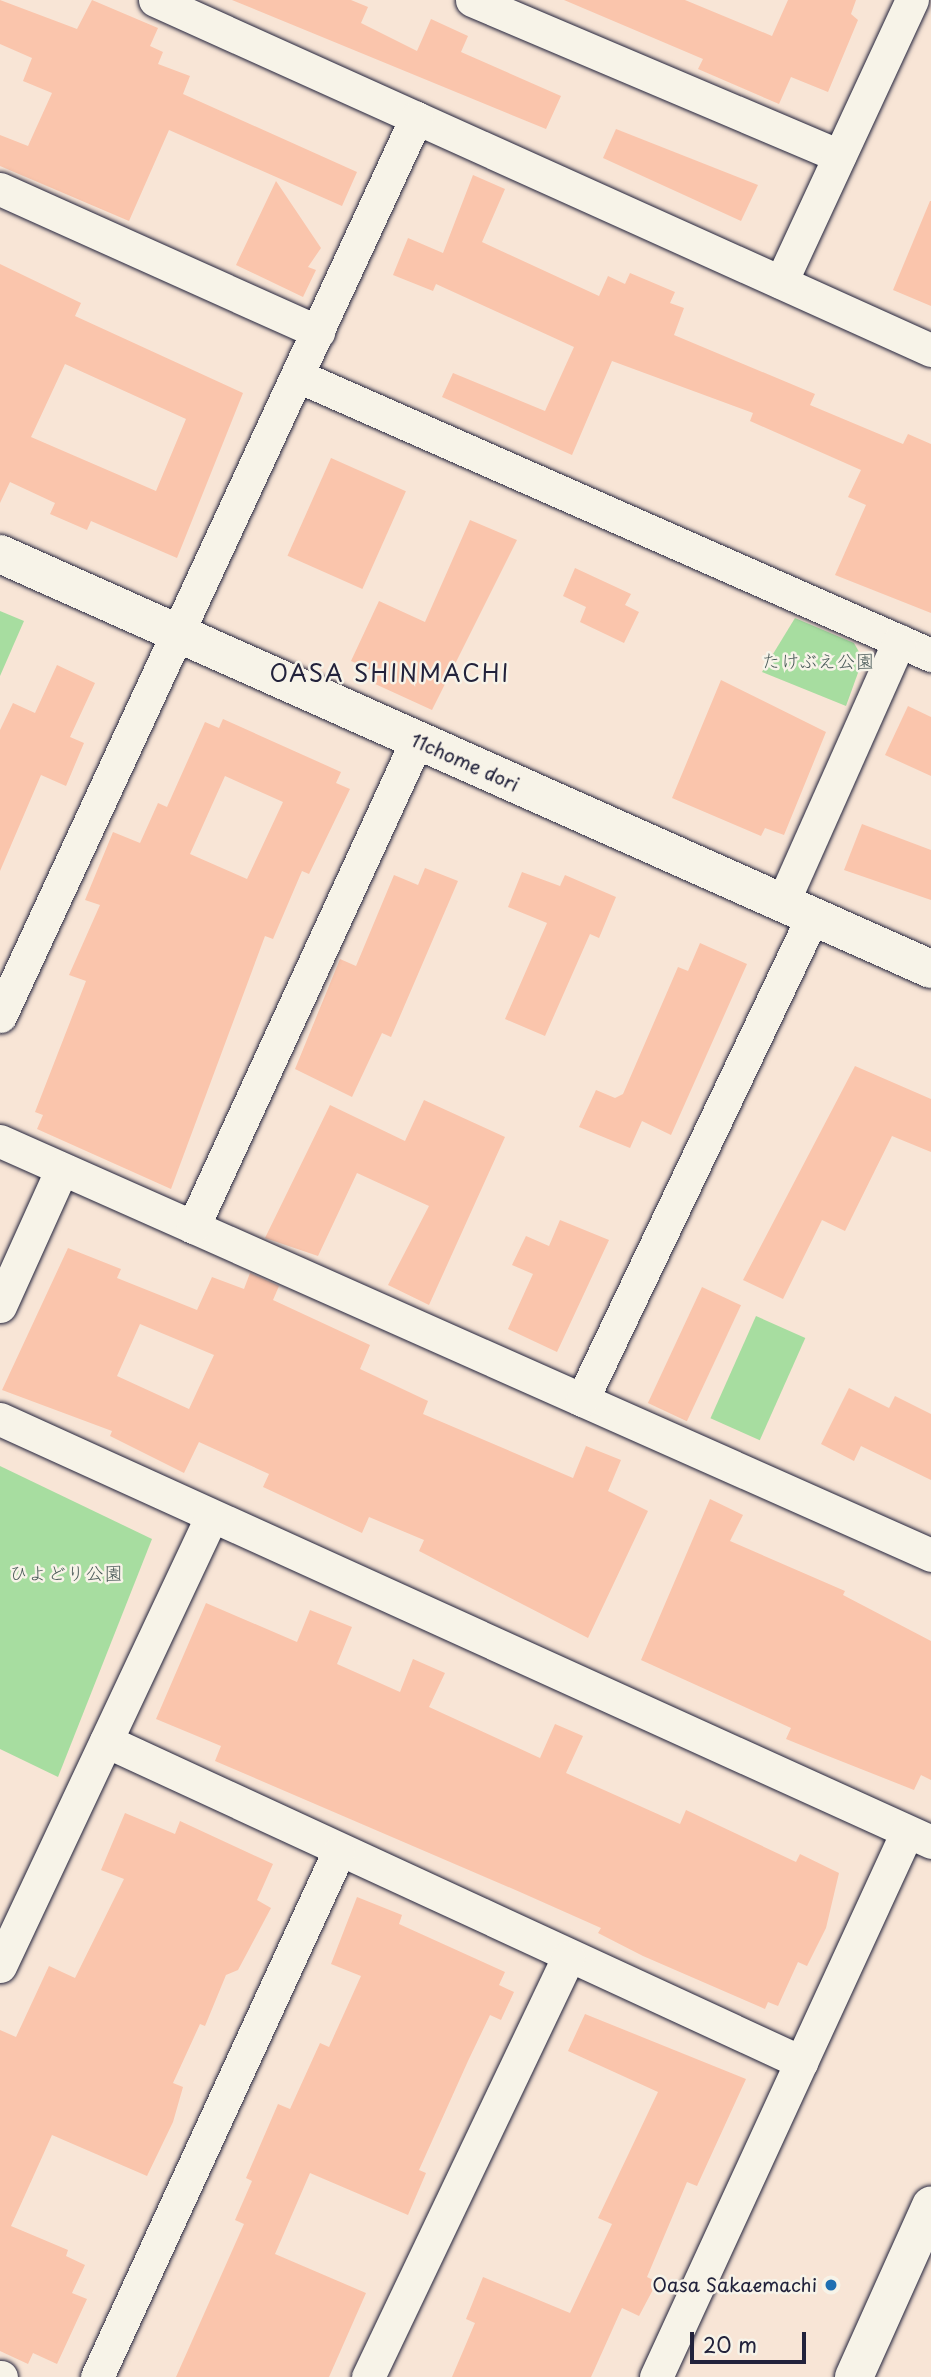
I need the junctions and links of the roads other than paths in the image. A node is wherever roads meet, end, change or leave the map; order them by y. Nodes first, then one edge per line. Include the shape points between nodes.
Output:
1 (155, 0) edge
2 (472, 0) edge
3 (912, 0) edge
4 (215, 12) edge
5 (416, 118) junction
6 (839, 156) junction
7 (0, 189) edge
8 (781, 282) junction
9 (318, 332) junction
10 (931, 350) edge
11 (298, 376) junction
12 (0, 554) edge
13 (175, 633) junction
14 (898, 641) junction
15 (931, 655) edge
16 (417, 740) junction
17 (798, 910) junction
18 (931, 969) edge
19 (0, 1016) edge
20 (0, 1141) edge
21 (62, 1169) junction
22 (193, 1227) junction
23 (0, 1306) edge
24 (582, 1400) junction
25 (0, 1419) edge
26 (212, 1516) junction
27 (931, 1555) edge
28 (106, 1741) junction
29 (919, 1837) edge
30 (338, 1853) junction
31 (568, 1957) junction
32 (0, 1966) edge
33 (801, 2062) junction
34 (931, 2206) edge
35 (921, 2257) edge
36 (97, 2377) edge
37 (368, 2377) edge
38 (656, 2377) edge
39 (854, 2377) edge

1 - 4 street
2 - 6 street
3 - 6 street
4 - 5 street
5 - 8 street
5 - 9 street
6 - 8 street
7 - 9 street
8 - 10 street
9 - 11 street
11 - 13 street
11 - 14 street
12 - 13 street, 11chome dori
13 - 16 street, 11chome dori
13 - 19 street
14 - 15 street
14 - 17 street
16 - 17 street, 11chome dori
16 - 22 street
17 - 18 street, 11chome dori
17 - 24 street
20 - 21 street
21 - 22 street
21 - 23 street
22 - 24 street
24 - 27 street
25 - 26 street
26 - 28 street
26 - 29 street
28 - 30 street
28 - 32 street
29 - 33 street
30 - 31 street
30 - 36 street
31 - 33 street
31 - 37 street
33 - 38 street
34 - 35 street
35 - 39 street

